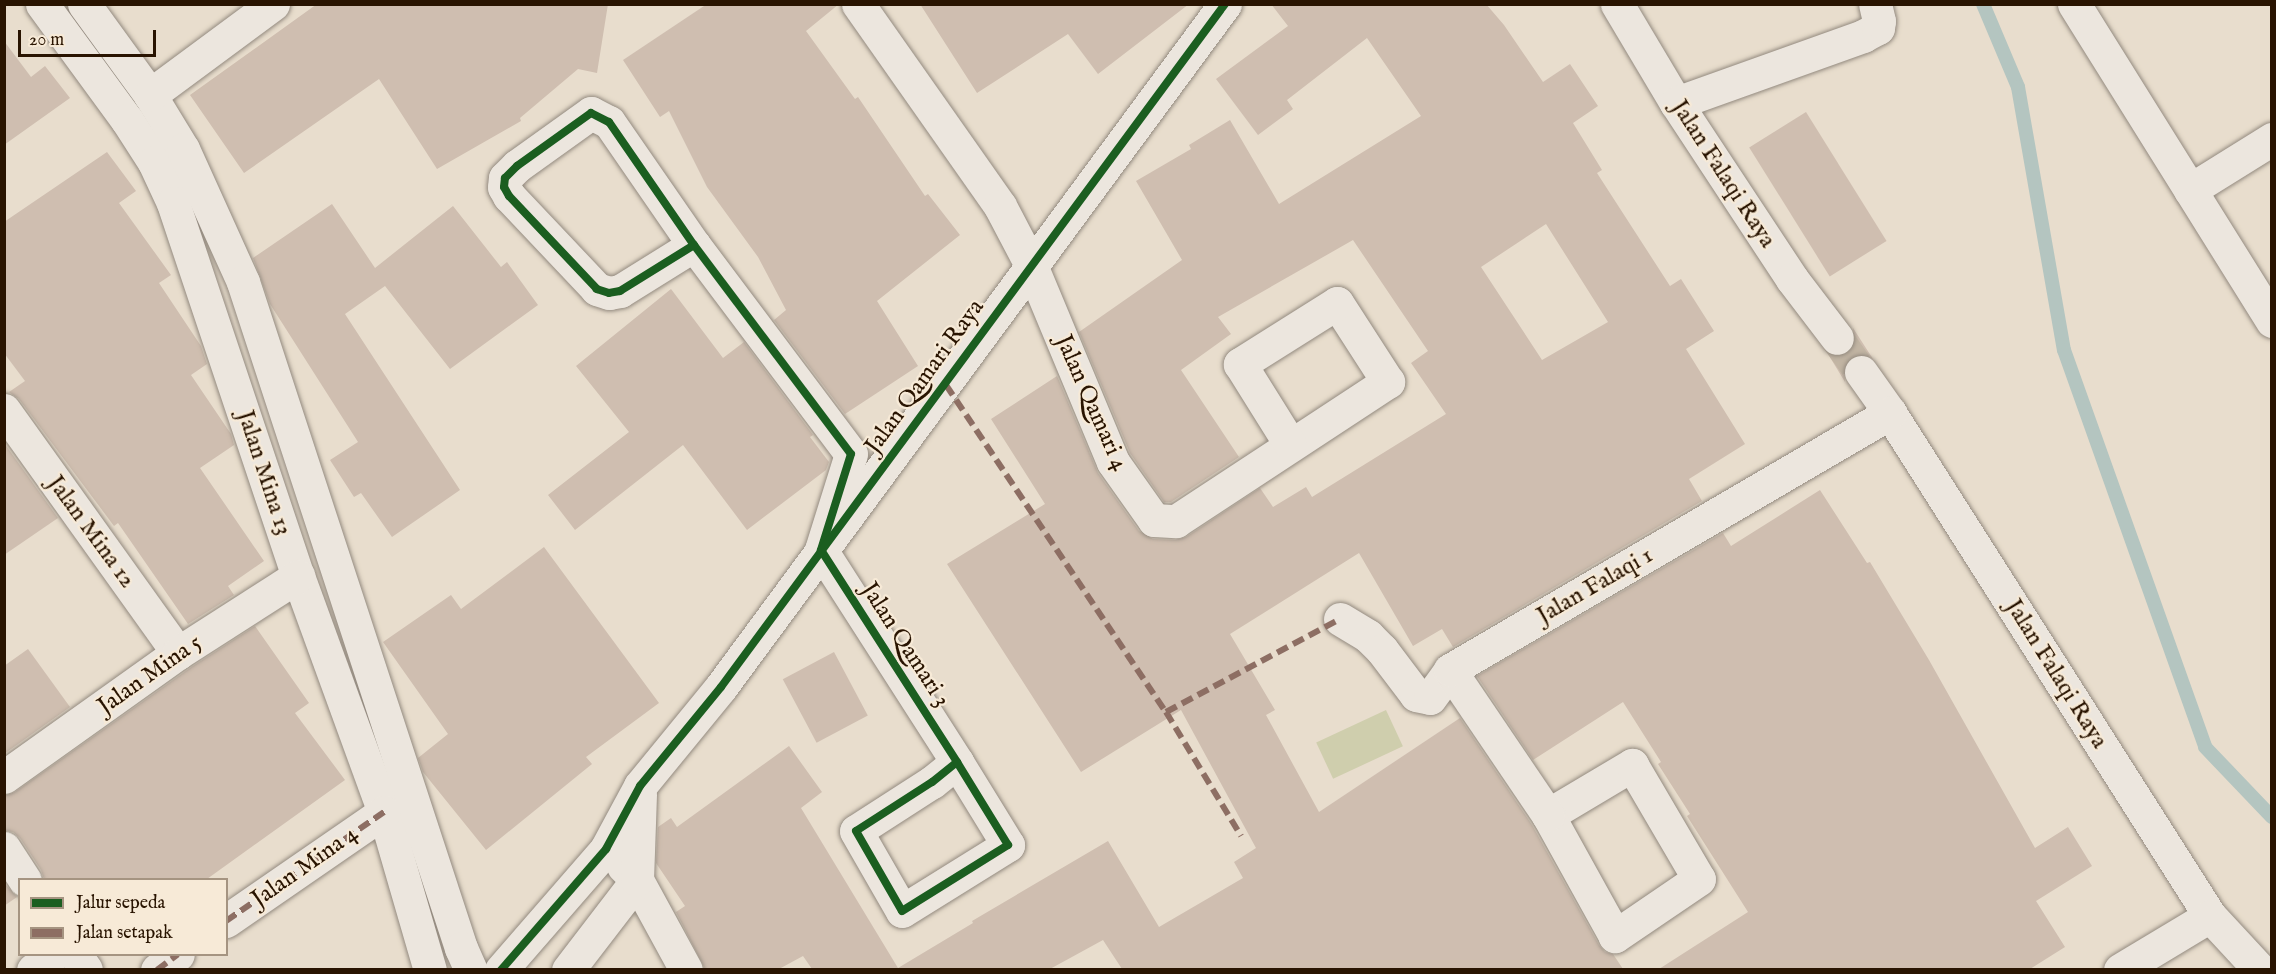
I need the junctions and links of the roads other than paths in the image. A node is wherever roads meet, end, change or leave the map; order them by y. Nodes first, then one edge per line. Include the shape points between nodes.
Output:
1 (42, 4) edge
2 (84, 4) edge
3 (273, 4) edge
4 (858, 4) edge
5 (1617, 4) edge
6 (1875, 4) edge
7 (2074, 4) edge
8 (1222, 6) edge
9 (150, 95) junction
10 (1676, 103) junction
11 (2271, 139) edge
12 (2190, 190) junction
13 (694, 245) junction
14 (1031, 265) junction
15 (2271, 321) edge
16 (1836, 338) tunnel mouth
17 (1861, 372) tunnel mouth
18 (4, 410) edge
19 (1890, 413) junction
20 (1290, 444) junction
21 (821, 550) junction
22 (298, 576) junction
23 (1340, 619) dead end
24 (178, 653) junction
25 (1450, 670) junction
26 (957, 762) junction
27 (4, 777) edge
28 (640, 786) junction
29 (384, 812) junction
30 (1548, 815) junction
31 (4, 848) edge
32 (606, 849) junction
33 (24, 878) edge
34 (637, 880) junction
35 (2210, 916) junction
36 (228, 920) edge
37 (51, 956) edge
38 (76, 956) edge
39 (175, 956) edge
40 (33, 969) edge
41 (86, 969) edge
42 (157, 969) edge
43 (430, 969) edge
44 (471, 969) edge
45 (501, 969) edge
46 (568, 969) edge
47 (686, 969) edge
48 (2120, 969) edge
49 (2260, 969) edge

1 - 22 street, Jalan Mina 13 via 132,128 173,203
2 - 9 street
3 - 9 street
4 - 14 street via 1000,207
5 - 10 street, Jalan Falaqi Raya
6 - 10 street via 1878,28 1863,36
7 - 12 street
8 - 14 street, Jalan Qamari Raya
9 - 44 street via 183,149 243,282
10 - 16 street, Jalan Falaqi Raya via 1792,279
11 - 12 street
12 - 15 street
13 - 13 street via 601,116 591,113 505,178 504,188 510,196 597,289 620,291
13 - 21 street via 851,454
14 - 20 street, Jalan Qamari 4 via 1113,462 1154,520 1176,521
14 - 21 street, Jalan Qamari Raya
17 - 19 street, Jalan Falaqi Raya
18 - 24 street, Jalan Mina 12
19 - 25 street, Jalan Falaqi 1
19 - 35 street, Jalan Falaqi Raya
20 - 20 street, Jalan Qamari 4 via 1388,382 1337,303 1240,364
21 - 26 street, Jalan Qamari 3
21 - 28 street, Jalan Qamari Raya via 721,687
22 - 24 street, Jalan Mina 5
22 - 29 street, Jalan Mina 13
23 - 25 street via 1368,636 1416,695 1430,698
24 - 27 street, Jalan Mina 5
25 - 30 street
26 - 26 street, Jalan Qamari 3 via 856,831 902,911 1008,845
28 - 32 street, Jalan Qamari Raya
28 - 34 street
29 - 36 street, Jalan Mina 4
29 - 43 street, Jalan Mina 13
30 - 30 street via 1615,936 1699,879 1632,765
31 - 33 street
32 - 34 street
32 - 45 street, Jalan Qamari Raya
34 - 46 street
34 - 47 street
35 - 48 street
35 - 49 street, Jalan Falaqi Raya
37 - 40 street
38 - 41 street
39 - 42 street

